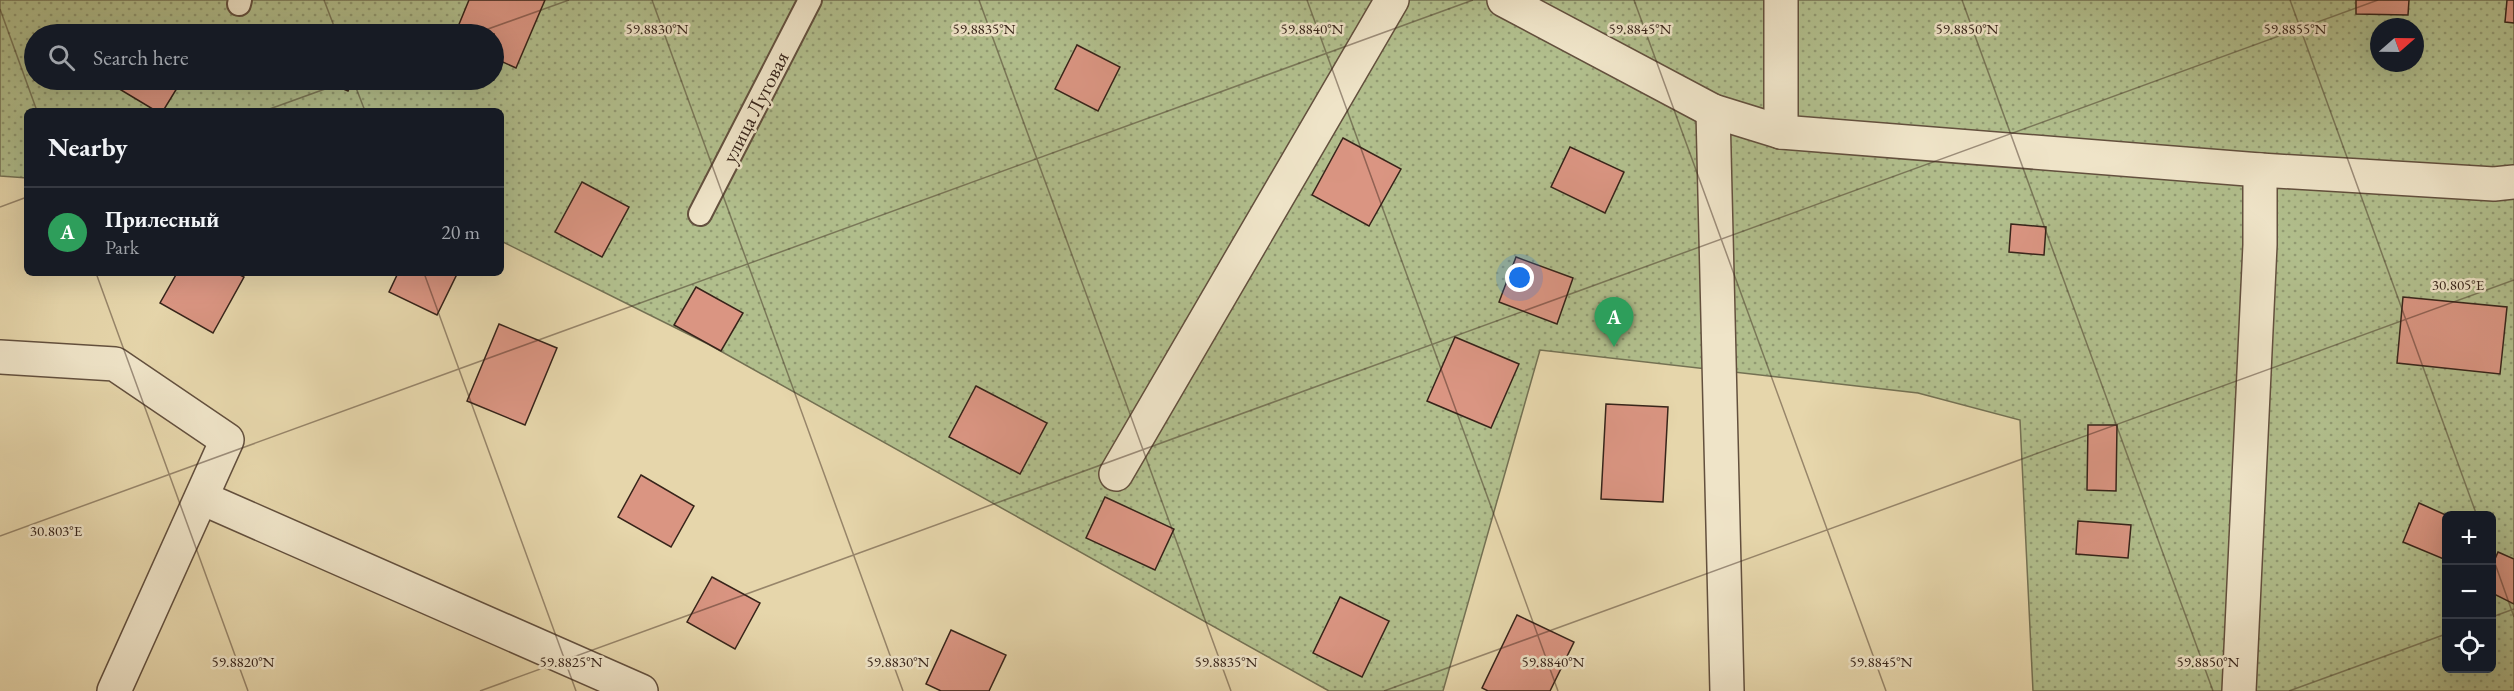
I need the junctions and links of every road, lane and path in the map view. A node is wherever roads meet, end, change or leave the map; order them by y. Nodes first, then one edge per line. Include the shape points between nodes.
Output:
1 (810, 0) edge
2 (1392, 0) edge
3 (1504, 0) edge
4 (1781, 0) edge
5 (1713, 111) junction
6 (1781, 132) junction
7 (2260, 170) junction
8 (2514, 182) edge
9 (700, 214) dead end
10 (0, 357) edge
11 (1116, 474) dead end
12 (202, 498) junction
13 (114, 691) edge
14 (641, 691) edge
15 (1727, 691) edge
16 (2239, 691) edge

1 - 9 lane, улица Луговая
2 - 11 street
3 - 5 street
4 - 6 street
5 - 6 street
5 - 15 street
6 - 7 street
7 - 8 street
7 - 16 street via 2260,245
10 - 12 street via 115,364 227,440
12 - 13 street
12 - 14 street

